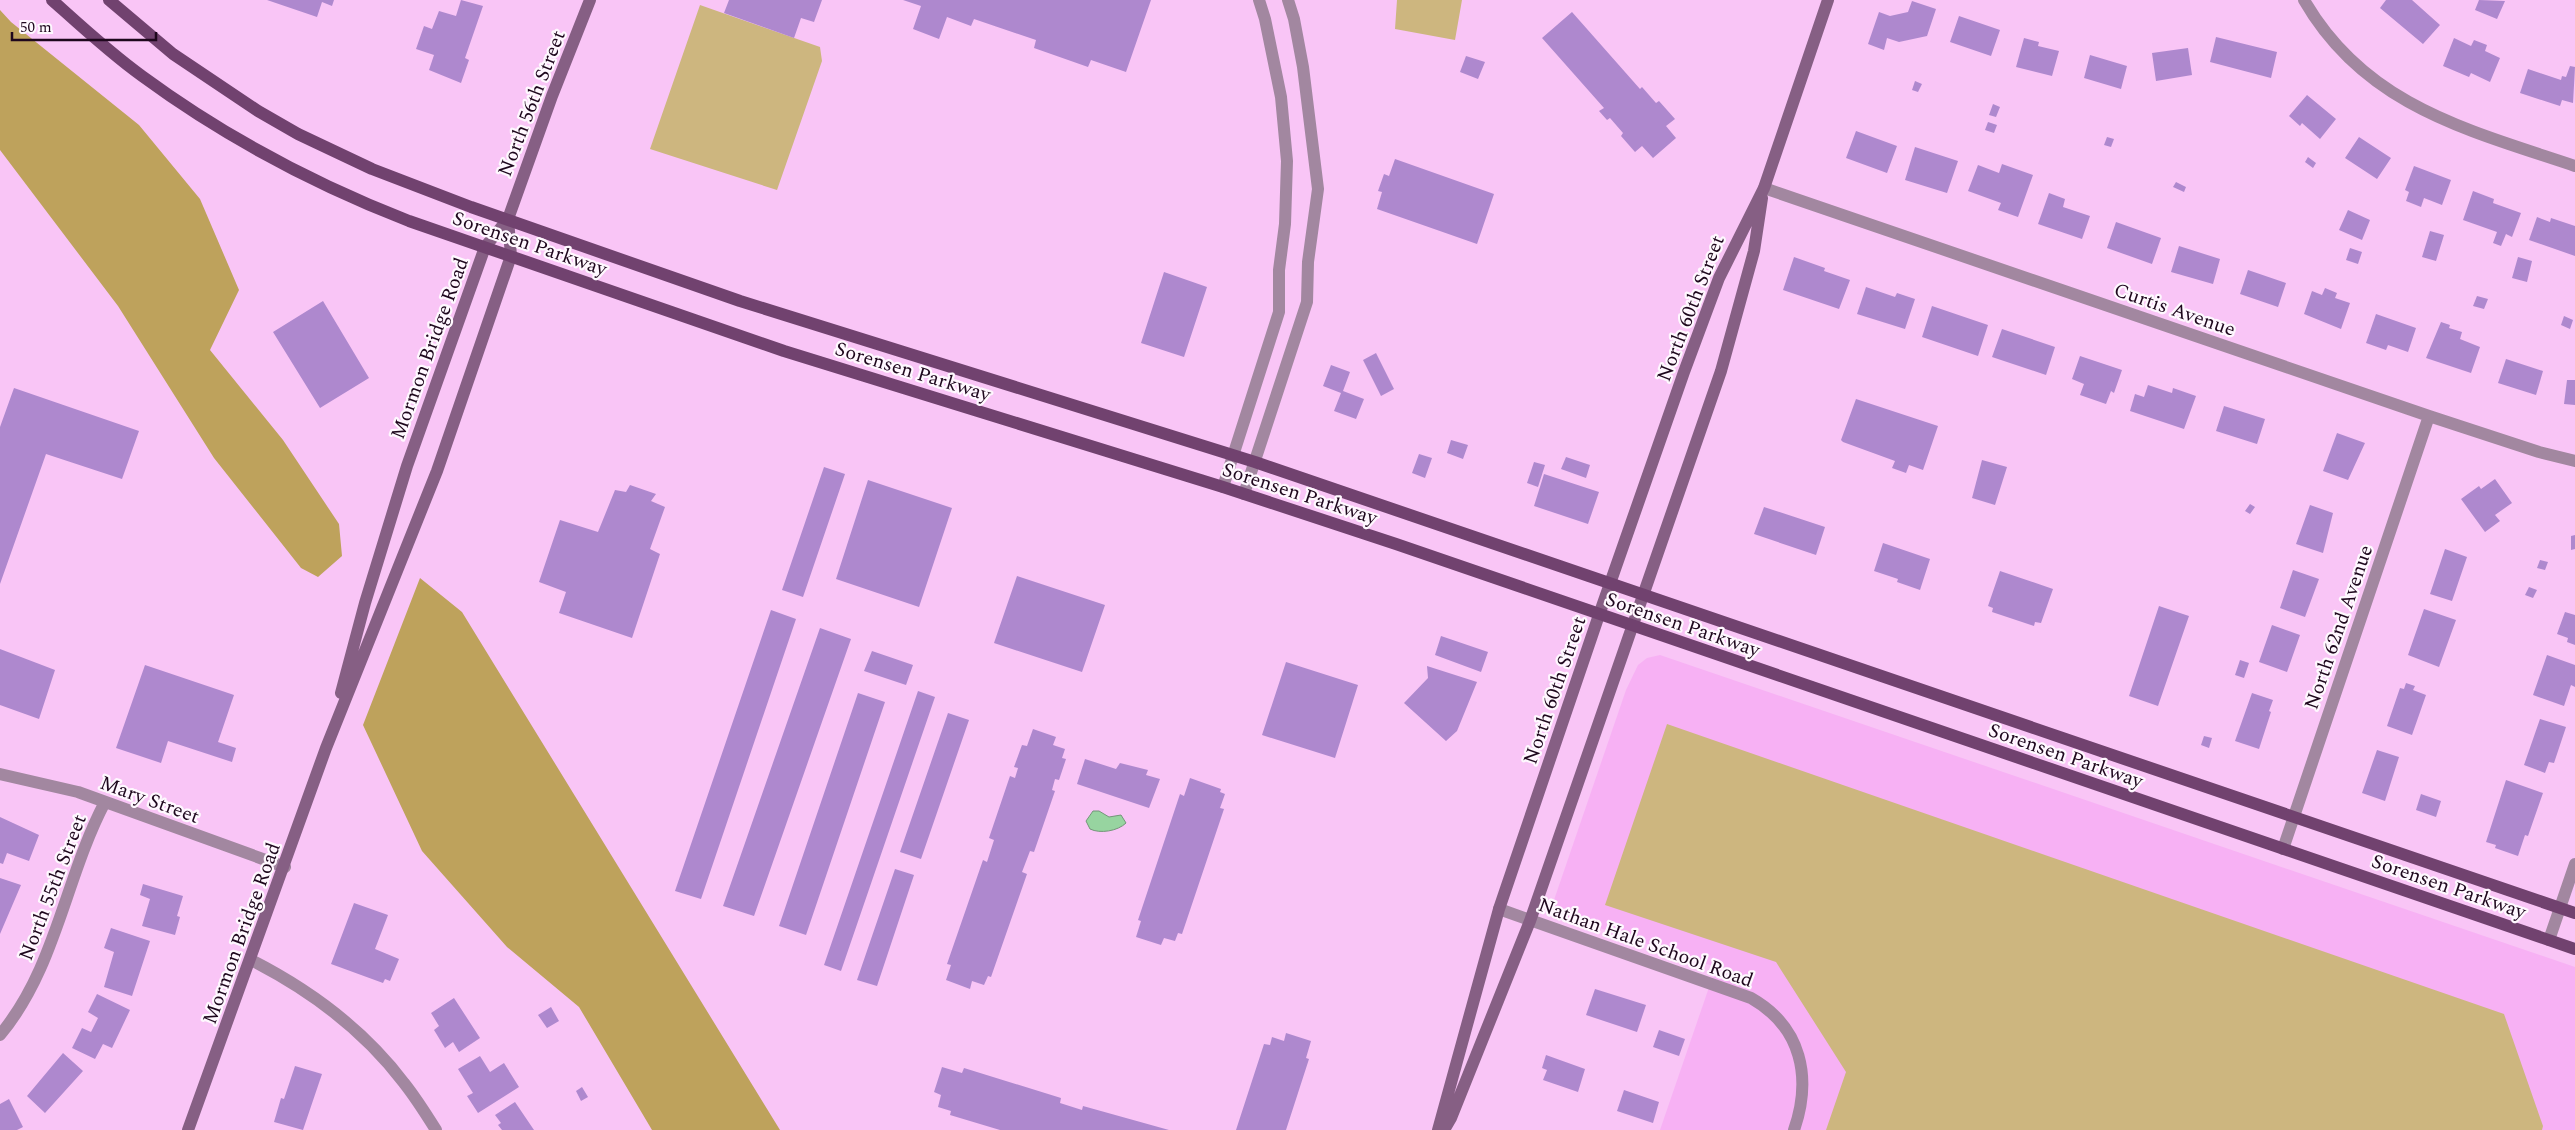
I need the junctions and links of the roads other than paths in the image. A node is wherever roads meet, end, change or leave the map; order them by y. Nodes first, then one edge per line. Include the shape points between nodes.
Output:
1 (52, 0) edge
2 (109, 0) edge
3 (590, 0) edge
4 (1259, 0) edge
5 (1288, 0) edge
6 (1828, 0) edge
7 (2304, 0) edge
8 (2575, 166) edge
9 (1764, 188) junction
10 (508, 219) junction
11 (485, 247) junction
12 (511, 256) junction
13 (2429, 416) junction
14 (1234, 455) junction
15 (2575, 461) edge
16 (1255, 462) junction
17 (1223, 487) junction
18 (1244, 494) junction
19 (1610, 584) junction
20 (1644, 595) junction
21 (1600, 615) junction
22 (1633, 626) junction
23 (326, 748) junction
24 (0, 774) edge
25 (105, 802) junction
26 (2294, 816) junction
27 (2283, 849) junction
28 (2575, 864) edge
29 (285, 867) junction
30 (2560, 908) junction
31 (1499, 909) junction
32 (2575, 913) edge
33 (1530, 921) junction
34 (2549, 940) junction
35 (2575, 949) edge
36 (251, 960) junction
37 (0, 1035) edge
38 (188, 1130) edge
39 (436, 1130) edge
40 (1438, 1130) edge
41 (1444, 1130) edge
42 (1794, 1130) edge

1 - 11 main road, Sorensen Parkway via 140,75 250,147 353,199
2 - 10 main road, Sorensen Parkway via 173,54 298,134 372,169
3 - 10 main road, North 56th Street
4 - 14 street via 1281,97 1287,161 1285,224 1279,270 1279,312
5 - 16 street via 1303,67 1318,189 1308,262 1307,302
6 - 9 main road, North 60th Street
7 - 8 street via 2334,43 2368,76 2407,102 2480,134
9 - 13 street, Curtis Avenue
9 - 19 main road, North 60th Street via 1719,278
9 - 20 main road, North 60th Street via 1742,300
10 - 11 main road, Mormon Bridge Road
10 - 12 main road, Mormon Bridge Road
10 - 14 main road, Sorensen Parkway via 740,301
11 - 12 main road, Sorensen Parkway
11 - 23 main road, Mormon Bridge Road via 407,466 365,603
12 - 17 main road, Sorensen Parkway via 784,351
12 - 23 main road, Mormon Bridge Road via 437,471
13 - 15 street, Curtis Avenue
13 - 26 street, North 62nd Avenue
14 - 16 main road, Sorensen Parkway
14 - 17 street
16 - 18 street
16 - 19 main road, Sorensen Parkway
17 - 18 main road, Sorensen Parkway
18 - 21 main road, Sorensen Parkway
19 - 20 main road, Sorensen Parkway
19 - 21 main road, North 60th Street
20 - 22 main road, North 60th Street
20 - 26 main road, Sorensen Parkway
21 - 22 main road, Sorensen Parkway
21 - 31 main road, North 60th Street
22 - 27 main road, Sorensen Parkway
22 - 33 main road, North 60th Street
23 - 29 main road, Mormon Bridge Road
24 - 25 street, Mary Street via 78,792
25 - 29 street, Mary Street
25 - 37 street, North 55th Street via 92,827 40,971 18,1012
26 - 27 street, North 62nd Avenue
26 - 30 main road, Sorensen Parkway
27 - 34 main road, Sorensen Parkway
28 - 30 street
29 - 36 main road, Mormon Bridge Road
30 - 32 main road, Sorensen Parkway
30 - 34 street
31 - 33 street, Nathan Hale School Road
31 - 40 main road, North 60th Street
33 - 41 main road, North 60th Street
33 - 42 street, Nathan Hale School Road via 1751,998 1770,1011 1793,1040 1803,1074 1803,1101
34 - 35 main road, Sorensen Parkway
36 - 38 main road, Mormon Bridge Road
36 - 39 street via 304,990 376,1049 405,1083

